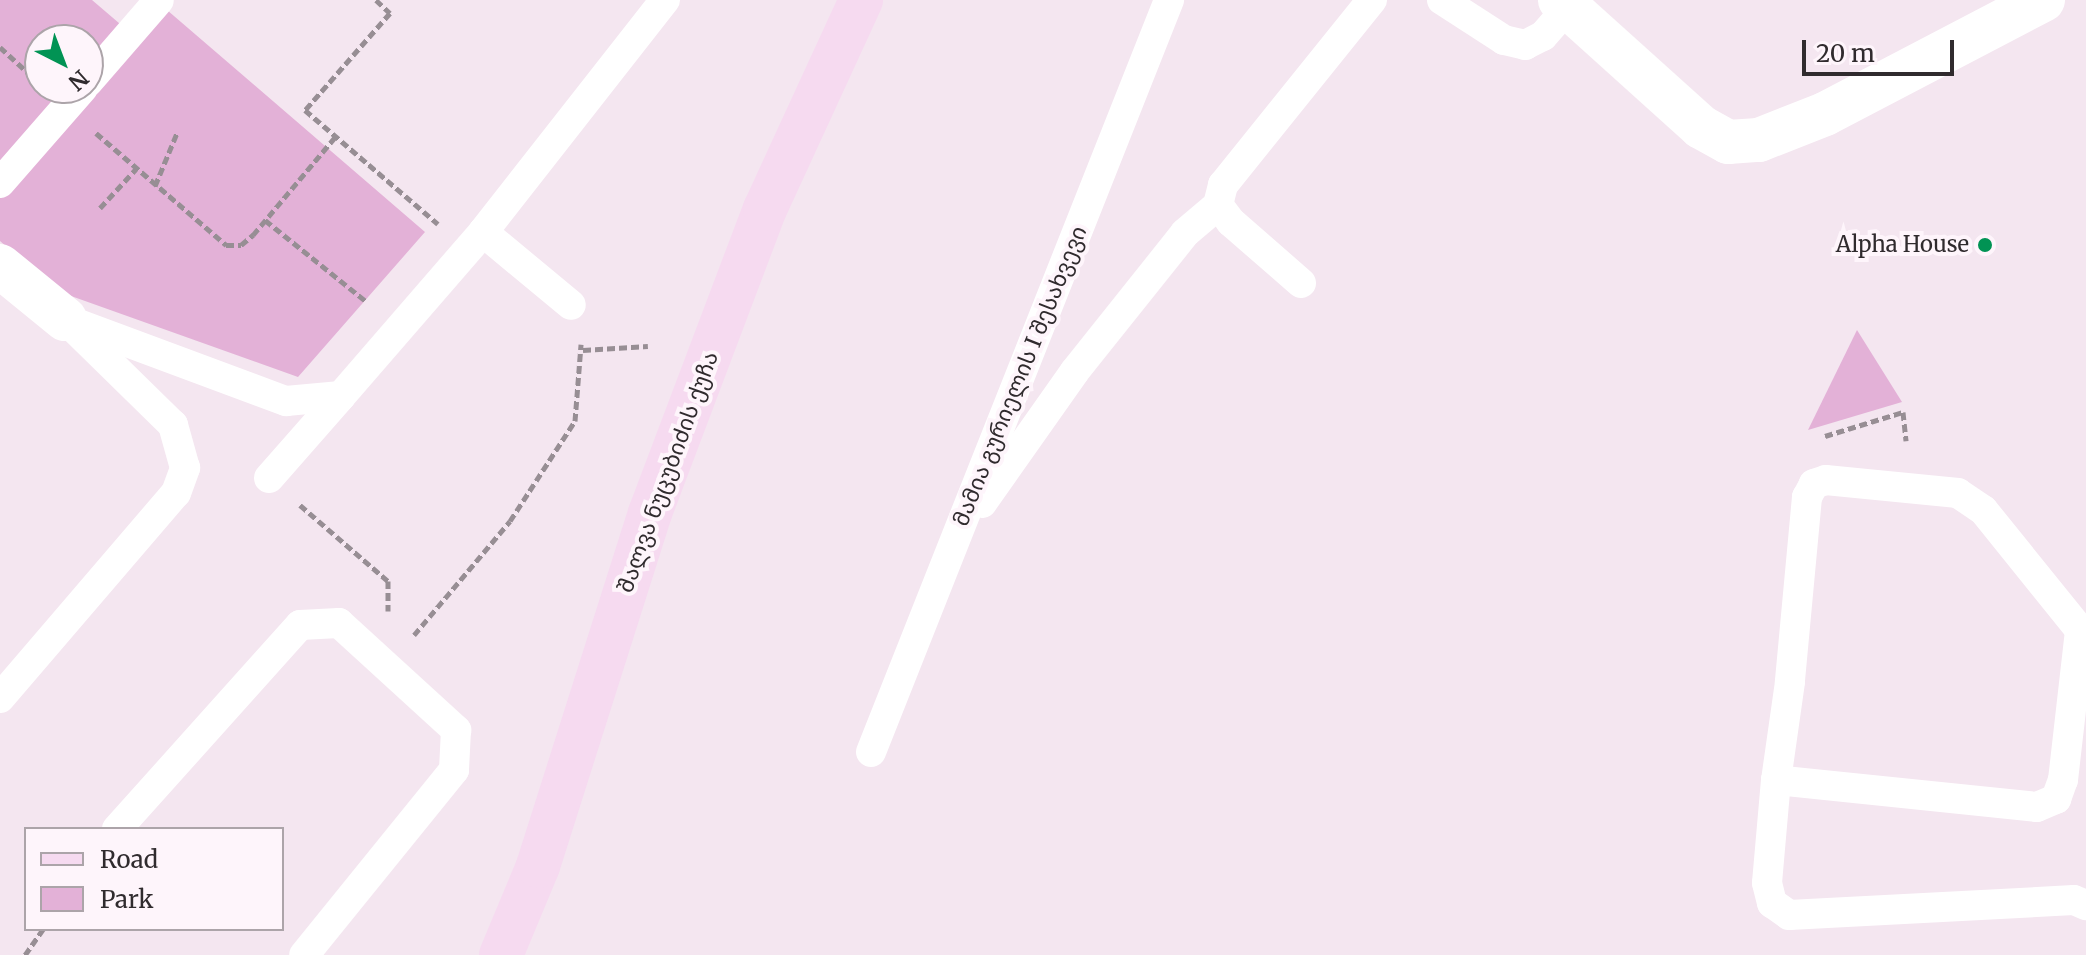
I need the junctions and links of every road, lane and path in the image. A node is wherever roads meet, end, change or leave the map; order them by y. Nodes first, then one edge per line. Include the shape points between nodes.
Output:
1 (159, 0) edge
2 (376, 0) edge
3 (665, 0) edge
4 (861, 0) edge
5 (1169, 0) edge
6 (1372, 0) edge
7 (1442, 0) edge
8 (2043, 0) edge
9 (1564, 4) edge
10 (0, 47) edge
11 (104, 64) edge
12 (24, 69) edge
13 (70, 104) edge
14 (80, 104) edge
15 (177, 133) dead end
16 (336, 136) junction
17 (136, 169) junction
18 (0, 183) edge
19 (155, 186) junction
20 (1218, 205) junction
21 (100, 208) dead end
22 (265, 220) junction
23 (476, 241) junction
24 (0, 266) edge
25 (1301, 283) dead end
26 (364, 299) dead end
27 (571, 305) joint
28 (65, 319) junction
29 (648, 346) dead end
30 (583, 350) junction
31 (341, 396) junction
32 (1813, 439) dead end
33 (1906, 441) dead end
34 (269, 478) joint
35 (955, 540) junction
36 (388, 668) junction
37 (0, 698) edge
38 (871, 752) dead end
39 (1776, 780) junction
40 (119, 827) edge
41 (2086, 905) edge
42 (42, 931) edge
43 (25, 955) edge
44 (304, 955) edge
45 (501, 955) edge

1 - 11 lane
2 - 16 path via 390,13 305,110
3 - 23 lane
4 - 45 main road, შალვა ნუცუბიძის ქუჩა via 765,209 650,513 538,866
5 - 35 lane, მამია გურიელის I შესახვევი
6 - 20 lane via 1223,185
7 - 9 lane via 1504,40 1525,45 1543,36
8 - 9 street via 1825,114 1759,140 1728,142 1701,127
10 - 12 path
13 - 18 lane
14 - 17 path
15 - 19 path
16 - 22 path
16 - 23 path
17 - 19 path
17 - 21 path
19 - 22 path via 226,245 241,245
20 - 25 lane
20 - 35 lane via 1185,233 1075,371
22 - 26 path
23 - 27 lane
23 - 31 lane
24 - 28 street
27 - 30 path
28 - 31 lane via 286,401
28 - 37 lane via 173,425 185,468 176,493
29 - 30 path
30 - 36 path via 575,421 510,521
31 - 34 lane
32 - 33 path via 1903,412
34 - 36 path via 388,581
35 - 38 lane, მამია გურიელის I შესახვევი
36 - 40 lane via 339,623 300,625
36 - 44 lane via 456,730 454,770
39 - 39 lane via 2037,807 2056,799 2063,780 2080,630 1983,510 1958,493 1826,480 1814,484 1807,497
39 - 41 lane via 1767,883 1772,903 1789,915 2074,900
42 - 43 path

